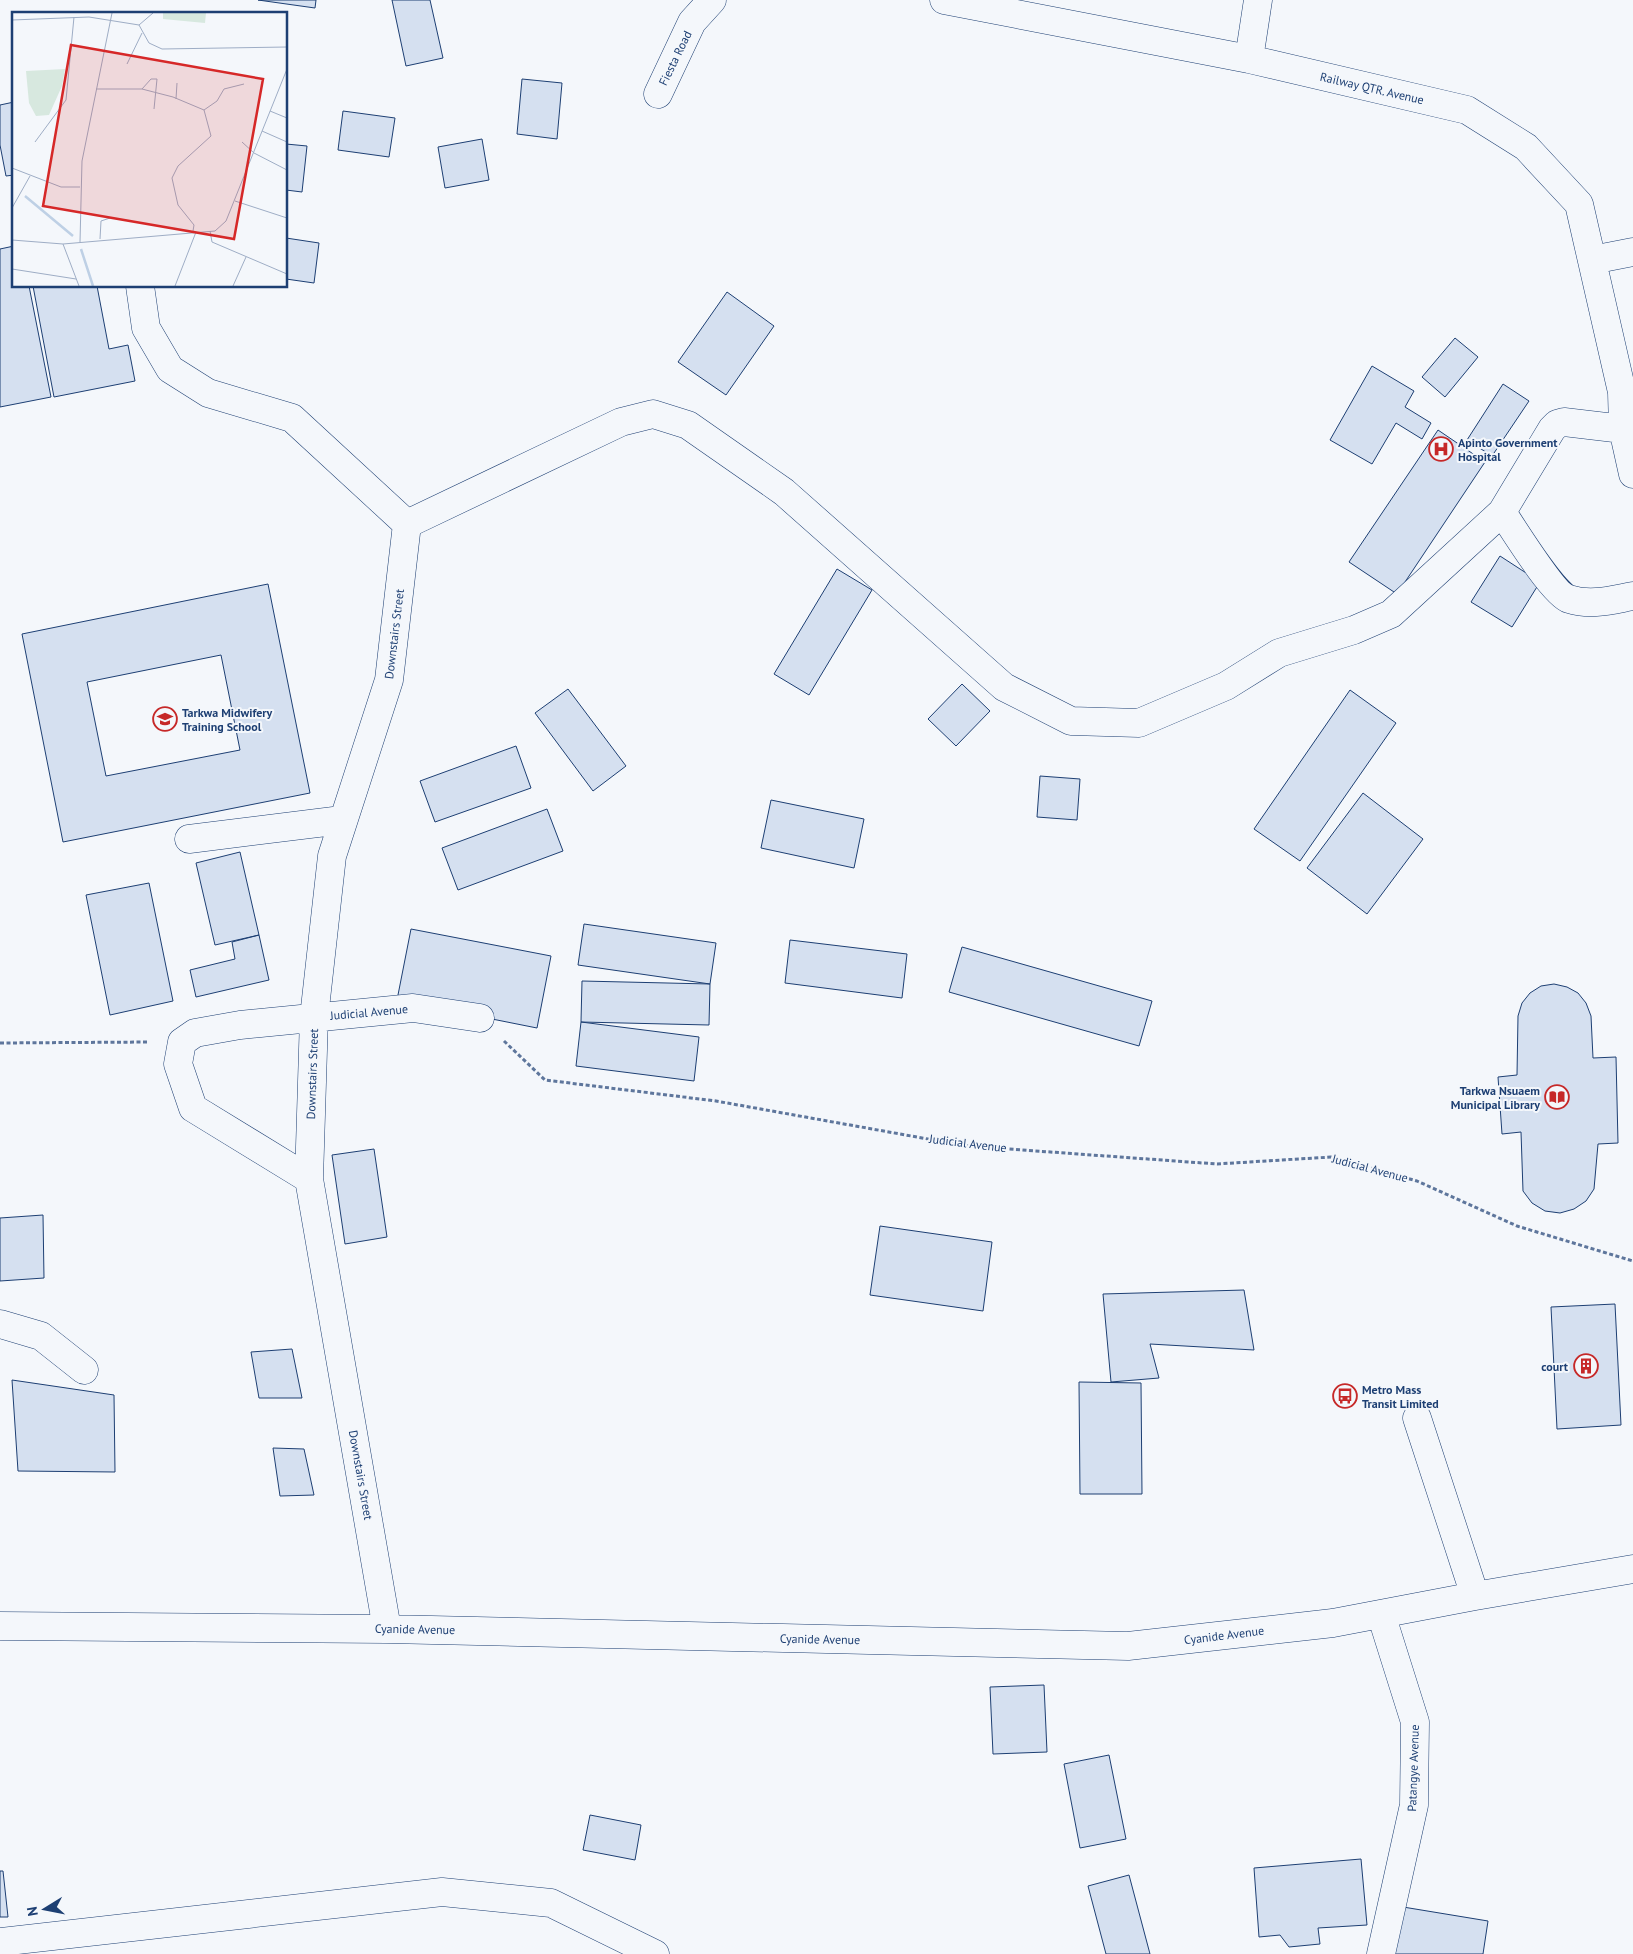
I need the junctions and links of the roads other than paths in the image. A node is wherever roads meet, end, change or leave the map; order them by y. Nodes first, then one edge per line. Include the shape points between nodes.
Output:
1 (712, 0) edge
2 (944, 0) edge
3 (1258, 0) edge
4 (1249, 59) junction
5 (658, 94) dead end
6 (1633, 252) edge
7 (1592, 260) junction
8 (140, 288) edge
9 (1627, 393) edge
10 (1623, 429) junction
11 (1633, 474) edge
12 (1502, 512) junction
13 (407, 524) junction
14 (1633, 596) edge
15 (342, 820) junction
16 (189, 839) dead end
17 (314, 1017) junction
18 (480, 1018) road end
19 (309, 1178) junction
20 (0, 1324) edge
21 (84, 1370) dead end
22 (1417, 1418) dead end
23 (1633, 1569) edge
24 (1475, 1596) junction
25 (1381, 1614) junction
26 (0, 1626) edge
27 (388, 1629) junction
28 (7, 1941) edge
29 (45, 1954) edge
30 (655, 1954) edge
31 (1381, 1954) edge

1 - 5 street, Fiesta Road via 692,22
2 - 4 street, Railway QTR. Avenue
3 - 4 street
4 - 7 street, Railway QTR. Avenue via 1467,110 1526,146 1579,204
6 - 7 street
7 - 9 street, Railway QTR. Avenue
8 - 13 street via 146,328 170,369 208,393 292,418
9 - 10 street, Railway QTR. Avenue
10 - 11 street, Railway QTR. Avenue
10 - 12 street via 1558,424
12 - 13 street via 1391,614 1354,630 1279,653 1226,686 1139,723 1071,720 1004,687 784,492 688,425 653,414 621,422
12 - 14 street via 1547,578 1567,599 1595,603
13 - 15 street, Downstairs Street via 389,680
15 - 16 street
15 - 17 street, Downstairs Street via 332,856
17 - 18 street, Judicial Avenue via 413,1008
17 - 19 street, Downstairs Street
17 - 19 street, Judicial Avenue via 240,1025 195,1034 182,1042 178,1064 194,1108
19 - 27 street, Downstairs Street
20 - 21 street via 41,1336
22 - 24 street
23 - 24 street, Cyanide Avenue
24 - 25 street, Cyanide Avenue
25 - 27 street, Cyanide Avenue via 1333,1623 1128,1646
25 - 31 street, Patangye Avenue via 1415,1722 1414,1805
26 - 27 street, Cyanide Avenue
28 - 29 street
28 - 30 street via 442,1892 551,1903

